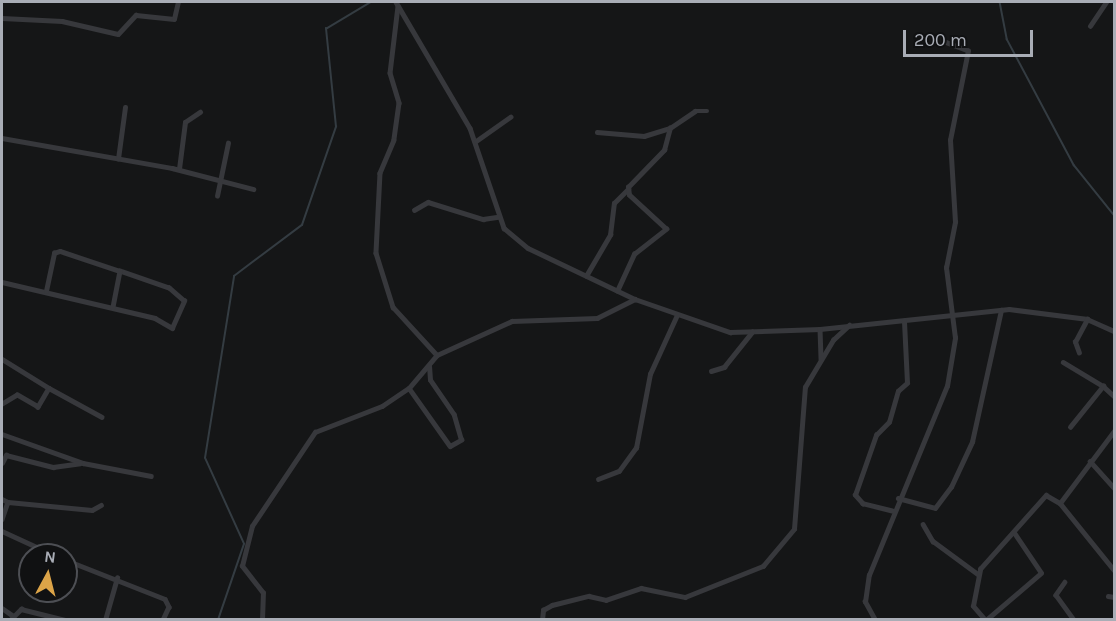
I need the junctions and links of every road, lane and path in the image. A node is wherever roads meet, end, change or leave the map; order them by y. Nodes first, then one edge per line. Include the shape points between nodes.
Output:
1 (178, 2) edge
2 (1106, 2) edge
3 (397, 3) edge
4 (2, 18) edge
5 (1090, 26) dead end
6 (945, 42) dead end
7 (125, 107) dead end
8 (707, 111) dead end
9 (200, 112) dead end
10 (510, 117) dead end
11 (670, 129) junction
12 (597, 132) dead end
13 (2, 138) edge
14 (476, 141) junction
15 (228, 142) dead end
16 (118, 159) junction
17 (179, 169) junction
18 (220, 181) junction
19 (253, 189) dead end
20 (628, 189) junction
21 (217, 196) dead end
22 (414, 210) dead end
23 (498, 218) junction
24 (120, 271) junction
25 (586, 276) junction
26 (2, 282) edge
27 (46, 291) junction
28 (617, 291) junction
29 (635, 299) junction
30 (113, 307) junction
31 (1001, 310) junction
32 (954, 314) junction
33 (677, 315) junction
34 (1088, 319) junction
35 (904, 321) junction
36 (849, 325) junction
37 (820, 329) junction
38 (1114, 331) edge
39 (752, 332) junction
40 (1079, 352) dead end
41 (437, 355) junction
42 (2, 359) edge
43 (821, 361) junction
44 (1063, 362) dead end
45 (429, 367) junction
46 (711, 371) dead end
47 (1103, 386) junction
48 (49, 388) junction
49 (409, 388) junction
50 (1114, 396) edge
51 (2, 404) edge
52 (102, 417) dead end
53 (1070, 427) dead end
54 (1114, 431) edge
55 (2, 434) edge
56 (1090, 461) junction
57 (2, 463) edge
58 (83, 463) junction
59 (151, 476) dead end
60 (598, 479) dead end
61 (1114, 488) edge
62 (898, 498) junction
63 (2, 499) edge
64 (8, 502) junction
65 (1060, 503) junction
66 (101, 505) dead end
67 (892, 512) junction
68 (2, 519) edge
69 (923, 524) dead end
70 (2, 531) edge
71 (1014, 533) junction
72 (28, 543) edge
73 (78, 564) edge
74 (1114, 570) edge
75 (978, 574) junction
76 (117, 578) junction
77 (1065, 582) dead end
78 (1108, 596) dead end
79 (1114, 597) edge
80 (2, 608) edge
81 (11, 617) edge
82 (984, 618) edge
83 (65, 620) edge
84 (105, 620) edge
85 (163, 620) edge
86 (262, 620) edge
87 (542, 620) edge
88 (876, 620) edge
89 (975, 620) edge
90 (1074, 620) edge

1 - 4 street via 174,19 136,15 118,34 62,21
2 - 5 street
3 - 14 street
3 - 41 street via 390,73 399,104 394,140 381,172 376,253 393,307
6 - 32 street via 968,51 950,140 956,222 946,268
7 - 16 street
8 - 11 street via 695,111
9 - 17 street via 185,122
10 - 14 street
11 - 12 street via 644,136
11 - 20 street via 664,150
13 - 16 street
14 - 23 street
15 - 18 street
16 - 17 street
17 - 18 street
18 - 19 street
18 - 21 street
20 - 25 street via 614,203 610,235
20 - 28 street via 666,229 634,254
22 - 23 street via 429,202 483,219
23 - 25 street via 519,242
24 - 27 street via 60,251 54,254
24 - 30 street
24 - 30 street via 169,288 184,301 172,328 155,318
25 - 28 street
26 - 27 street
27 - 30 street
28 - 29 street
29 - 33 street
29 - 41 street via 597,318 512,321
31 - 32 street
31 - 34 street
31 - 62 street via 972,442 951,487 935,508
32 - 35 street
32 - 62 street via 947,386
33 - 39 street
33 - 60 street via 650,374 636,448 619,471
34 - 38 street
34 - 40 street via 1075,342
35 - 36 street
35 - 67 street via 907,383 898,391 889,422 876,435 855,495 863,504
36 - 37 street
36 - 43 street
37 - 39 street
37 - 43 street
39 - 46 street via 724,367
41 - 45 street
42 - 48 street
43 - 87 street via 803,396 806,417 793,487 794,530 763,566 685,597 641,588 606,600 588,596 552,605 543,610
44 - 47 street
45 - 49 street
45 - 49 street via 430,380 454,415 461,440 450,446
47 - 50 street
47 - 53 street
48 - 51 street via 38,407 17,394
48 - 52 street
49 - 86 street via 352,422 315,432 252,526 242,566 263,593
54 - 56 street
55 - 58 street
56 - 61 street
56 - 65 street
57 - 58 street via 6,455 53,467
58 - 59 street
62 - 67 street
63 - 64 street
64 - 66 street via 92,510
64 - 68 street
65 - 71 street via 1044,496
65 - 74 street
67 - 88 street via 868,580 865,602
69 - 75 street via 933,541
70 - 72 street
71 - 75 street
71 - 82 street via 1041,573
73 - 76 street
75 - 82 street via 973,606
76 - 84 street
76 - 85 street via 168,602
77 - 90 street via 1056,595
78 - 79 street
80 - 81 street
81 - 83 street via 27,610
82 - 89 street

